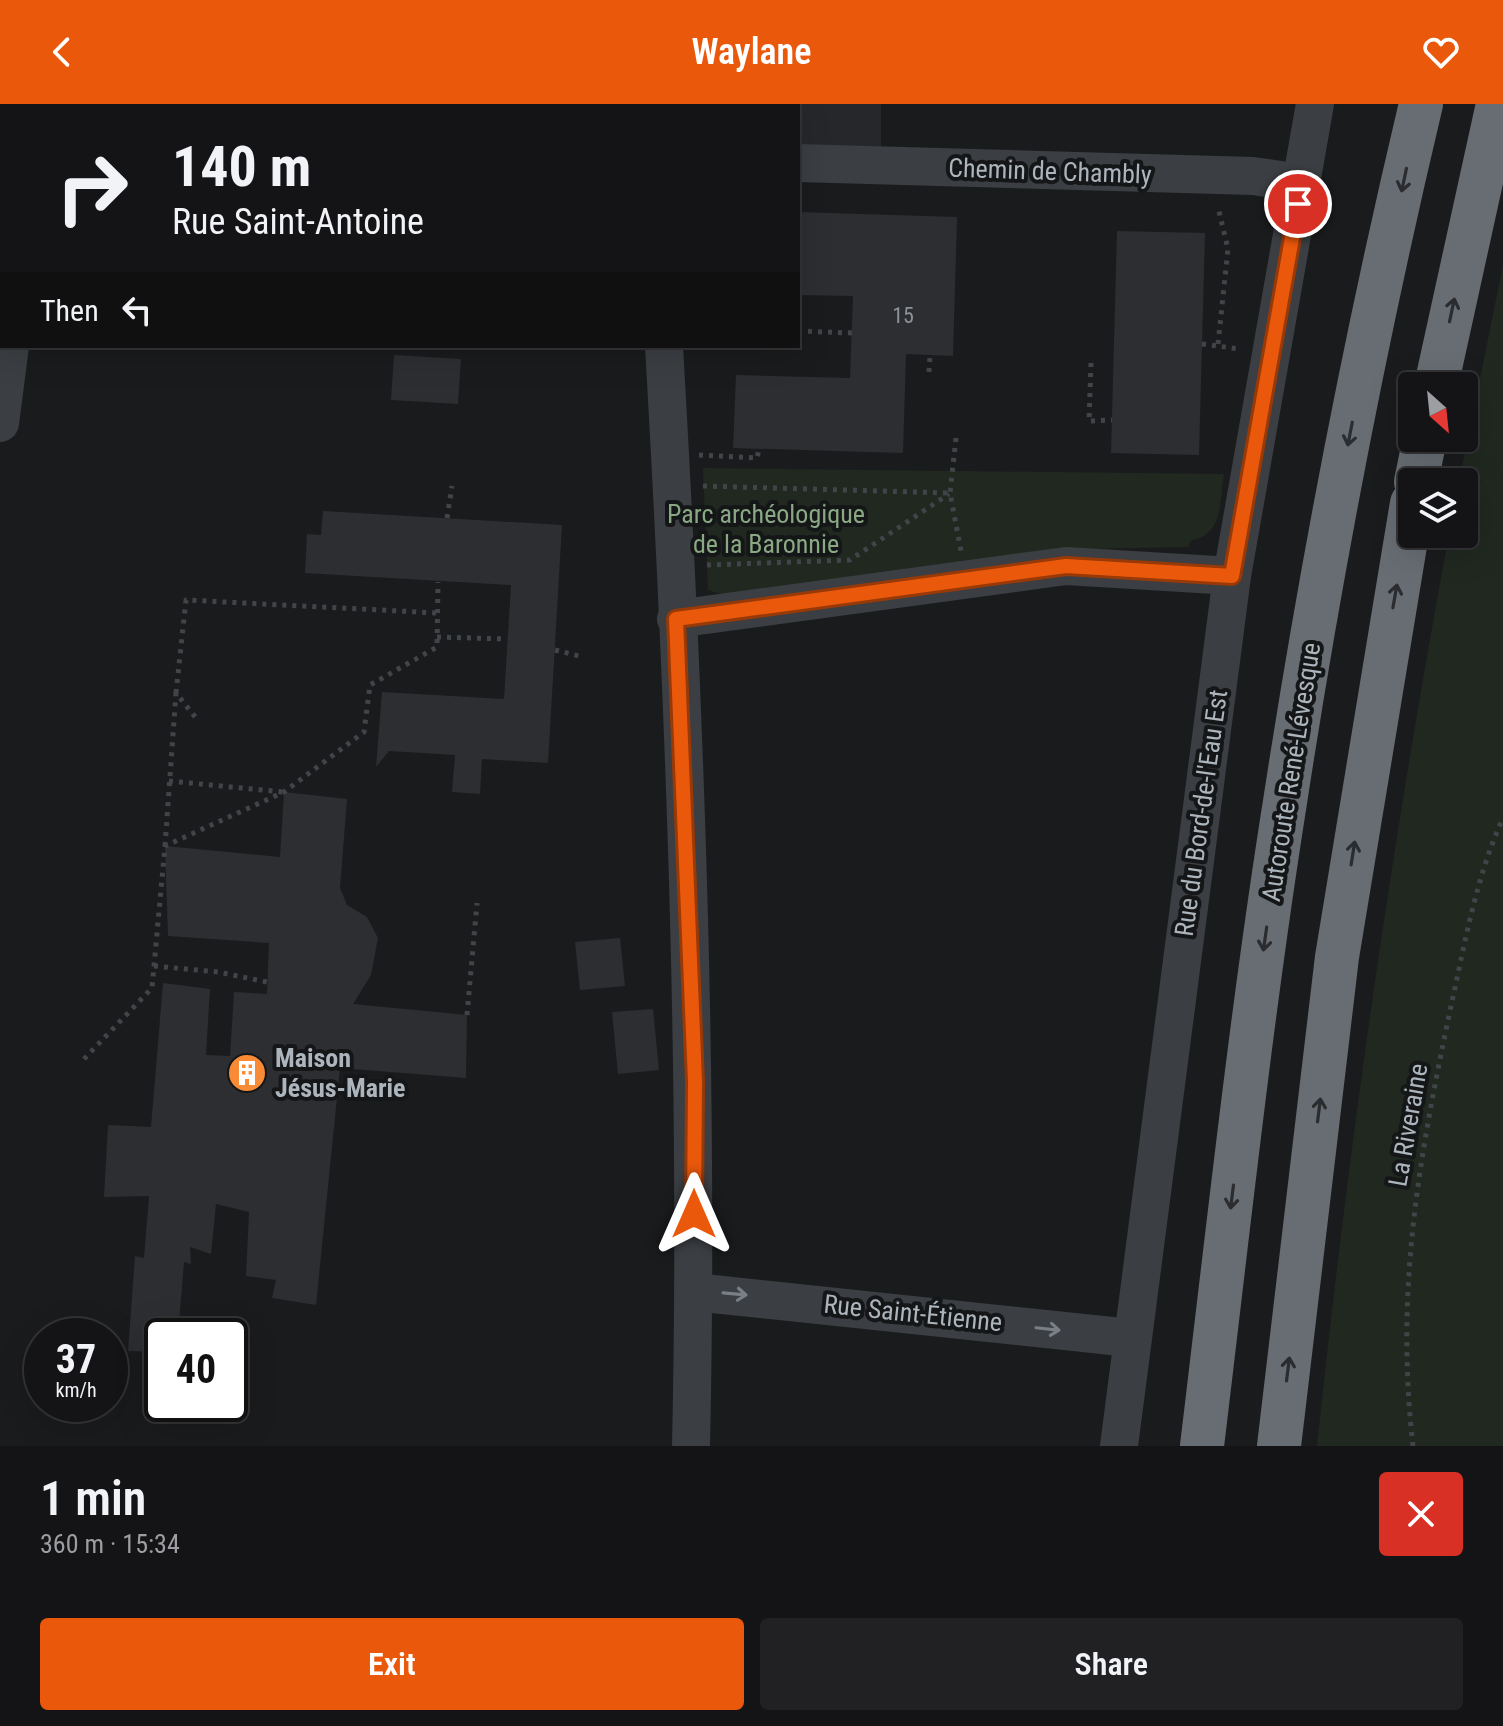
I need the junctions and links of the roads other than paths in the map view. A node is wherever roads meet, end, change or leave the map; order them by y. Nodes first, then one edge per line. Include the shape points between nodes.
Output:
1 (1315, 104) edge
2 (1421, 104) edge
3 (1498, 104) edge
4 (800, 163) edge
5 (1301, 183) junction
6 (664, 348) edge
7 (5, 369) edge
8 (1439, 372) edge
9 (0, 423) edge
10 (1405, 548) edge
11 (1232, 576) junction
12 (676, 619) junction
13 (694, 1292) junction
14 (1131, 1338) junction
15 (691, 1446) edge
16 (1119, 1446) edge
17 (1202, 1446) edge
18 (1279, 1446) edge

1 - 5 street, Rue du Bord-de-l'Eau Est
2 -> 17 highway, Autoroute René-Lévesque via 1361,378 1306,668 1254,1018
8 -> 3 highway
4 - 5 street, Chemin de Chambly via 1211,175
5 - 11 street, Rue du Bord-de-l'Eau Est
6 - 12 street
7 - 9 street
18 -> 10 highway via 1337,957
11 - 12 street via 1066,566
11 - 14 street, Rue du Bord-de-l'Eau Est
12 - 13 street via 694,1066
13 -> 14 street, Rue Saint-Étienne
13 - 15 street
14 - 16 street, Rue du Bord-de-l'Eau Est

